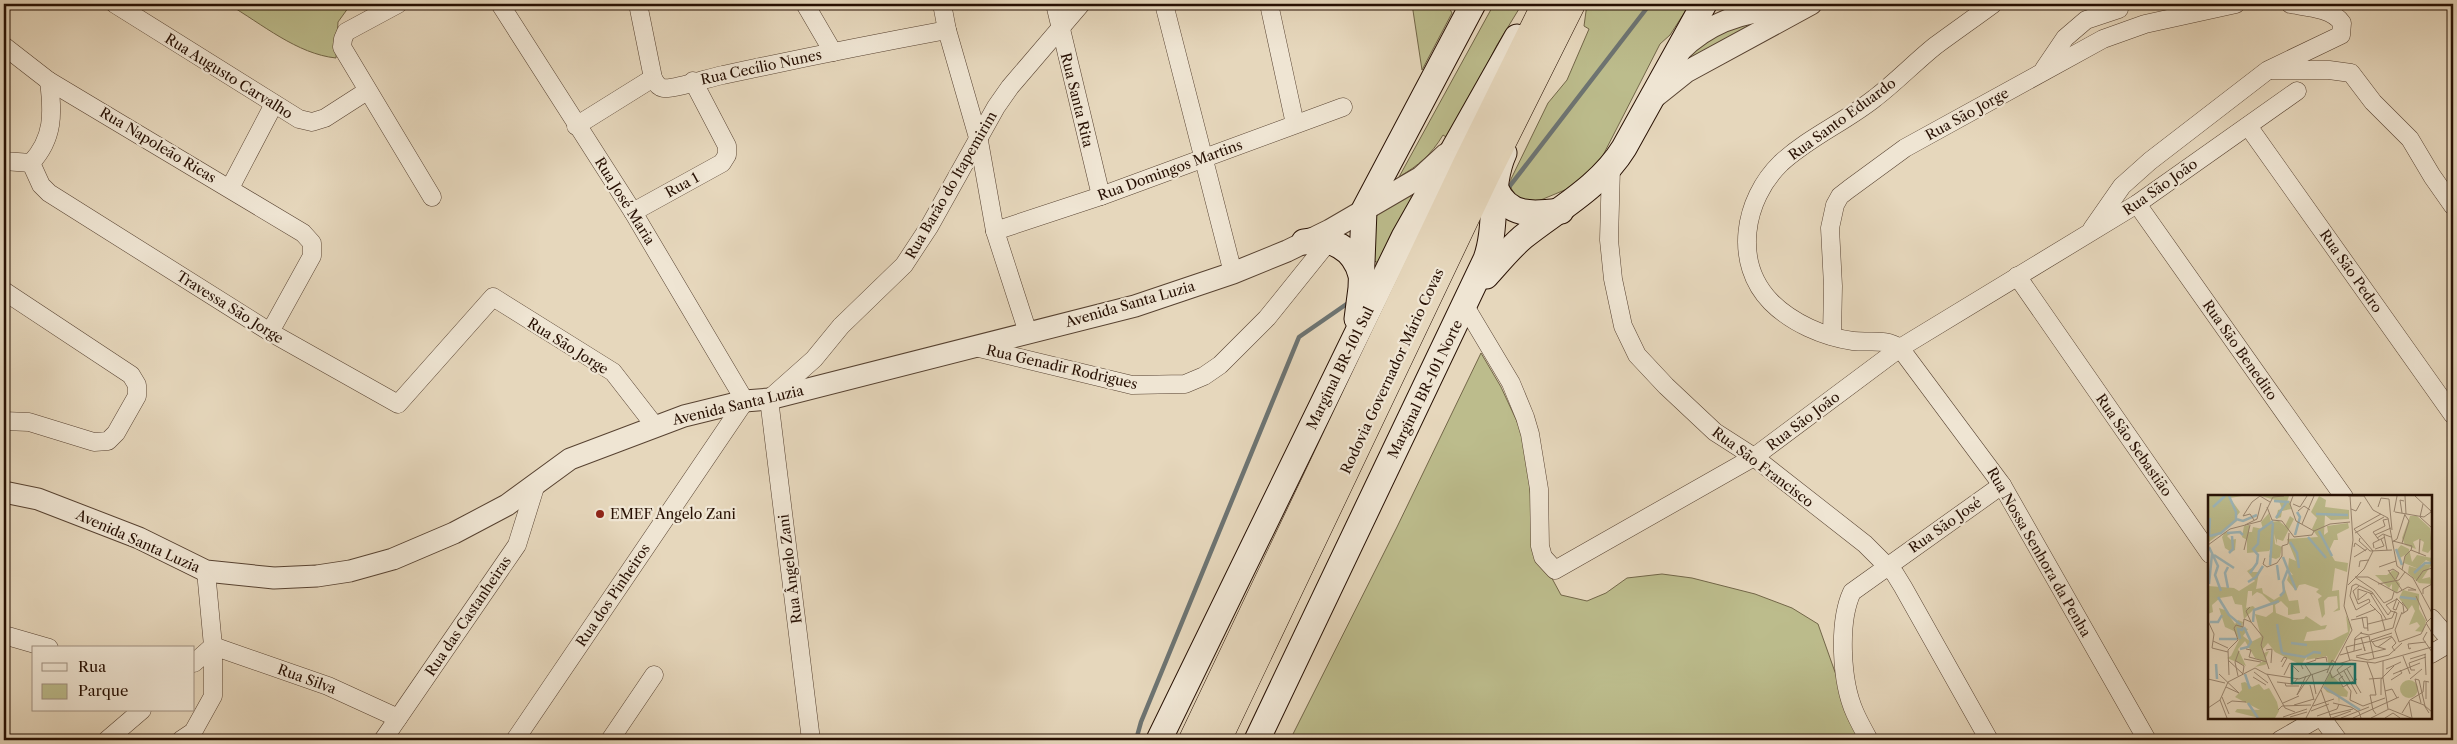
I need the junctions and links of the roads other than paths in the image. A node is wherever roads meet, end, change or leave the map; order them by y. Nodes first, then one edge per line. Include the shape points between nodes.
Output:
1 (114, 4) edge
2 (398, 4) edge
3 (500, 4) edge
4 (638, 4) edge
5 (805, 4) edge
6 (942, 4) edge
7 (1055, 4) edge
8 (1081, 4) edge
9 (1164, 4) edge
10 (1269, 4) edge
11 (1473, 4) edge
12 (1536, 4) edge
13 (1546, 4) edge
14 (1571, 4) edge
15 (1704, 4) edge
16 (1994, 4) edge
17 (2236, 4) edge
18 (2290, 4) edge
19 (1791, 6) edge
20 (2119, 9) dead end
21 (1559, 28) junction
22 (1060, 29) junction
23 (947, 30) junction
24 (4, 46) edge
25 (833, 52) junction
26 (1674, 57) junction
27 (2268, 70) junction
28 (2043, 71) junction
29 (653, 78) junction
30 (49, 81) junction
31 (693, 81) junction
32 (367, 91) junction
33 (2297, 91) dead end
34 (274, 104) junction
35 (1343, 107) dead end
36 (1645, 109) junction
37 (1295, 124) junction
38 (576, 126) junction
39 (2248, 126) junction
40 (1463, 129) junction
41 (979, 141) junction
42 (1203, 157) junction
43 (4, 161) edge
44 (31, 162) junction
45 (1611, 167) junction
46 (230, 188) junction
47 (1496, 189) junction
48 (1101, 196) junction
49 (432, 197) dead end
50 (2137, 204) junction
51 (2453, 206) edge
52 (1364, 210) junction
53 (1561, 210) junction
54 (633, 212) junction
55 (995, 231) junction
56 (2088, 234) junction
57 (1317, 242) junction
58 (1233, 273) junction
59 (1360, 275) junction
60 (2017, 276) junction
61 (4, 291) edge
62 (493, 297) joint
63 (1469, 297) junction
64 (270, 332) junction
65 (1028, 333) junction
66 (1832, 336) junction
67 (975, 346) junction
68 (1900, 348) junction
69 (1346, 350) junction
70 (770, 399) junction
71 (745, 401) junction
72 (2453, 415) edge
73 (4, 421) edge
74 (655, 426) junction
75 (1754, 457) junction
76 (536, 484) junction
77 (2002, 485) junction
78 (4, 492) edge
79 (2343, 495) edge
80 (2208, 551) edge
81 (1887, 565) junction
82 (206, 571) junction
83 (2432, 619) edge
84 (4, 634) edge
85 (2453, 642) edge
86 (43, 646) edge
87 (213, 646) junction
88 (2432, 653) edge
89 (195, 661) edge
90 (654, 675) dead end
91 (140, 712) edge
92 (398, 718) junction
93 (2316, 719) edge
94 (2323, 719) edge
95 (106, 740) edge
96 (181, 740) edge
97 (383, 740) edge
98 (515, 740) edge
99 (610, 740) edge
100 (811, 740) edge
101 (1159, 740) edge
102 (1193, 740) edge
103 (1217, 740) edge
104 (1257, 740) edge
105 (1869, 740) edge
106 (1989, 740) edge
107 (2147, 740) edge
108 (2280, 740) edge
109 (2338, 740) edge

1 - 34 street, Rua Augusto Carvalho
2 - 32 street via 346,32 343,38 346,55
3 - 38 street, Rua José Maria
4 - 29 street
5 - 25 street
6 - 23 street
7 - 22 street, Rua Santa Rita
8 - 22 street, Rua Barão do Itapemirim
9 - 42 street
10 - 37 street
11 - 52 main road
12 - 40 main road, Marginal BR-101 Sul
13 - 102 highway, Rodovia Governador Mário Covas
14 - 21 highway, Rodovia Governador Mário Covas
15 - 26 main road
16 - 66 street, Rua Santo Eduardo via 1935,47 1870,102 1780,164 1756,200 1746,238 1749,261 1757,283 1782,311 1807,327
17 - 28 street, Rua São Jorge via 2172,17 2122,32
18 - 27 street via 2333,15 2342,23 2343,31 2330,42
19 - 26 street via 1727,20 1699,35
19 - 36 street via 1676,78
20 - 28 street via 2086,20 2065,38
21 - 47 main road, Marginal BR-101 Norte via 1554,52 1500,162
21 - 103 highway, Rodovia Governador Mário Covas via 1486,174
22 - 41 street, Rua Barão do Itapemirim via 1010,87
22 - 48 street, Rua Santa Rita
23 - 25 street, Rua Cecílio Nunes
23 - 41 street
24 - 30 street, Rua Napoleão Ricas
25 - 31 street, Rua Cecílio Nunes
26 - 36 main road
27 - 51 street via 2351,73 2373,102 2410,139
27 - 56 street via 2122,186
28 - 66 street, Rua São Jorge via 1905,148 1840,196 1830,228
29 - 31 street, Rua Cecílio Nunes via 663,88
29 - 38 street
30 - 44 street via 52,100 48,134 40,152
30 - 46 street, Rua Napoleão Ricas
31 - 54 street, Rua 1 via 727,146 727,156 722,163
32 - 34 street, Rua Augusto Carvalho via 325,118 312,122 299,119
32 - 49 street
33 - 39 street, Rua São João
34 - 46 street
35 - 37 street, Rua Domingos Martins
36 - 45 main road
37 - 42 street, Rua Domingos Martins
38 - 54 street, Rua José Maria
39 - 50 street, Rua São João
39 - 72 street, Rua São Pedro
40 - 52 street, Avenida Santa Luzia via 1435,166
40 - 69 main road, Marginal BR-101 Sul
41 - 55 street
41 - 70 street, Rua Barão do Itapemirim via 904,265 841,326 814,359
42 - 48 street, Rua Domingos Martins
42 - 58 street
43 - 44 street
44 - 64 street, Travessa São Jorge via 41,185 49,193
45 - 53 main road
45 - 75 street, Rua São Francisco via 1611,262 1618,305 1629,340 1642,362 1715,432
46 - 64 street, Rua Napoleão Ricas via 303,233 312,243 312,256
47 - 53 main road via 1504,202 1516,210 1537,214
47 - 63 main road, Marginal BR-101 Norte via 1491,245
48 - 55 street, Rua Domingos Martins
50 - 56 street, Rua São João
50 - 79 street, Rua São Benedito
52 - 57 street, Avenida Santa Luzia
52 - 59 main road
53 - 63 main road via 1524,237
54 - 71 street, Rua José Maria
55 - 65 street
56 - 60 street, Rua São João
57 - 58 street, Avenida Santa Luzia
57 - 59 main road via 1336,243 1350,253
57 - 67 street, Rua Genadir Rodrigues via 1267,318 1220,364 1185,384 1132,385
58 - 65 street, Avenida Santa Luzia via 1135,306
59 - 69 main road via 1358,315
60 - 68 street, Rua São João
60 - 80 street, Rua São Sebastião
61 - 73 street via 131,375 138,385 138,396 108,441 94,442 29,422
62 - 64 street, Travessa São Jorge via 398,404
62 - 74 street, Rua São Jorge via 613,372
63 - 75 street, Rua São João via 1525,417 1539,489 1540,546 1543,557 1554,570
63 - 104 main road, Marginal BR-101 Norte
65 - 67 street, Avenida Santa Luzia
66 - 68 street, Rua Santo Eduardo via 1884,341
67 - 70 street, Avenida Santa Luzia
68 - 75 street, Rua São João
68 - 77 street, Rua Nossa Senhora da Penha
69 - 101 main road, Marginal BR-101 Sul via 1307,439
70 - 71 street, Avenida Santa Luzia
70 - 100 street, Rua Ângelo Zani
71 - 74 street, Avenida Santa Luzia
71 - 98 street, Rua dos Pinheiros
74 - 76 street, Avenida Santa Luzia via 570,459
75 - 81 street, Rua São Francisco
76 - 82 street, Avenida Santa Luzia via 508,505 454,533 393,559 350,571 274,578
76 - 92 street, Rua das Castanheiras via 517,545
77 - 81 street, Rua São José
77 - 107 street, Rua Nossa Senhora da Penha
78 - 82 street, Avenida Santa Luzia via 25,494 93,520 139,538
81 - 105 street, Rua São José via 1852,592 1845,610 1846,682 1855,713
81 - 106 street, Rua São Francisco via 1903,587
82 - 87 street
83 - 85 street
84 - 86 street
85 - 88 street
87 - 89 street
87 - 92 street, Rua Silva via 328,686
87 - 96 street via 213,696 193,732
90 - 99 street
91 - 95 street
92 - 97 street, Rua das Castanheiras
93 - 108 street
94 - 109 street

